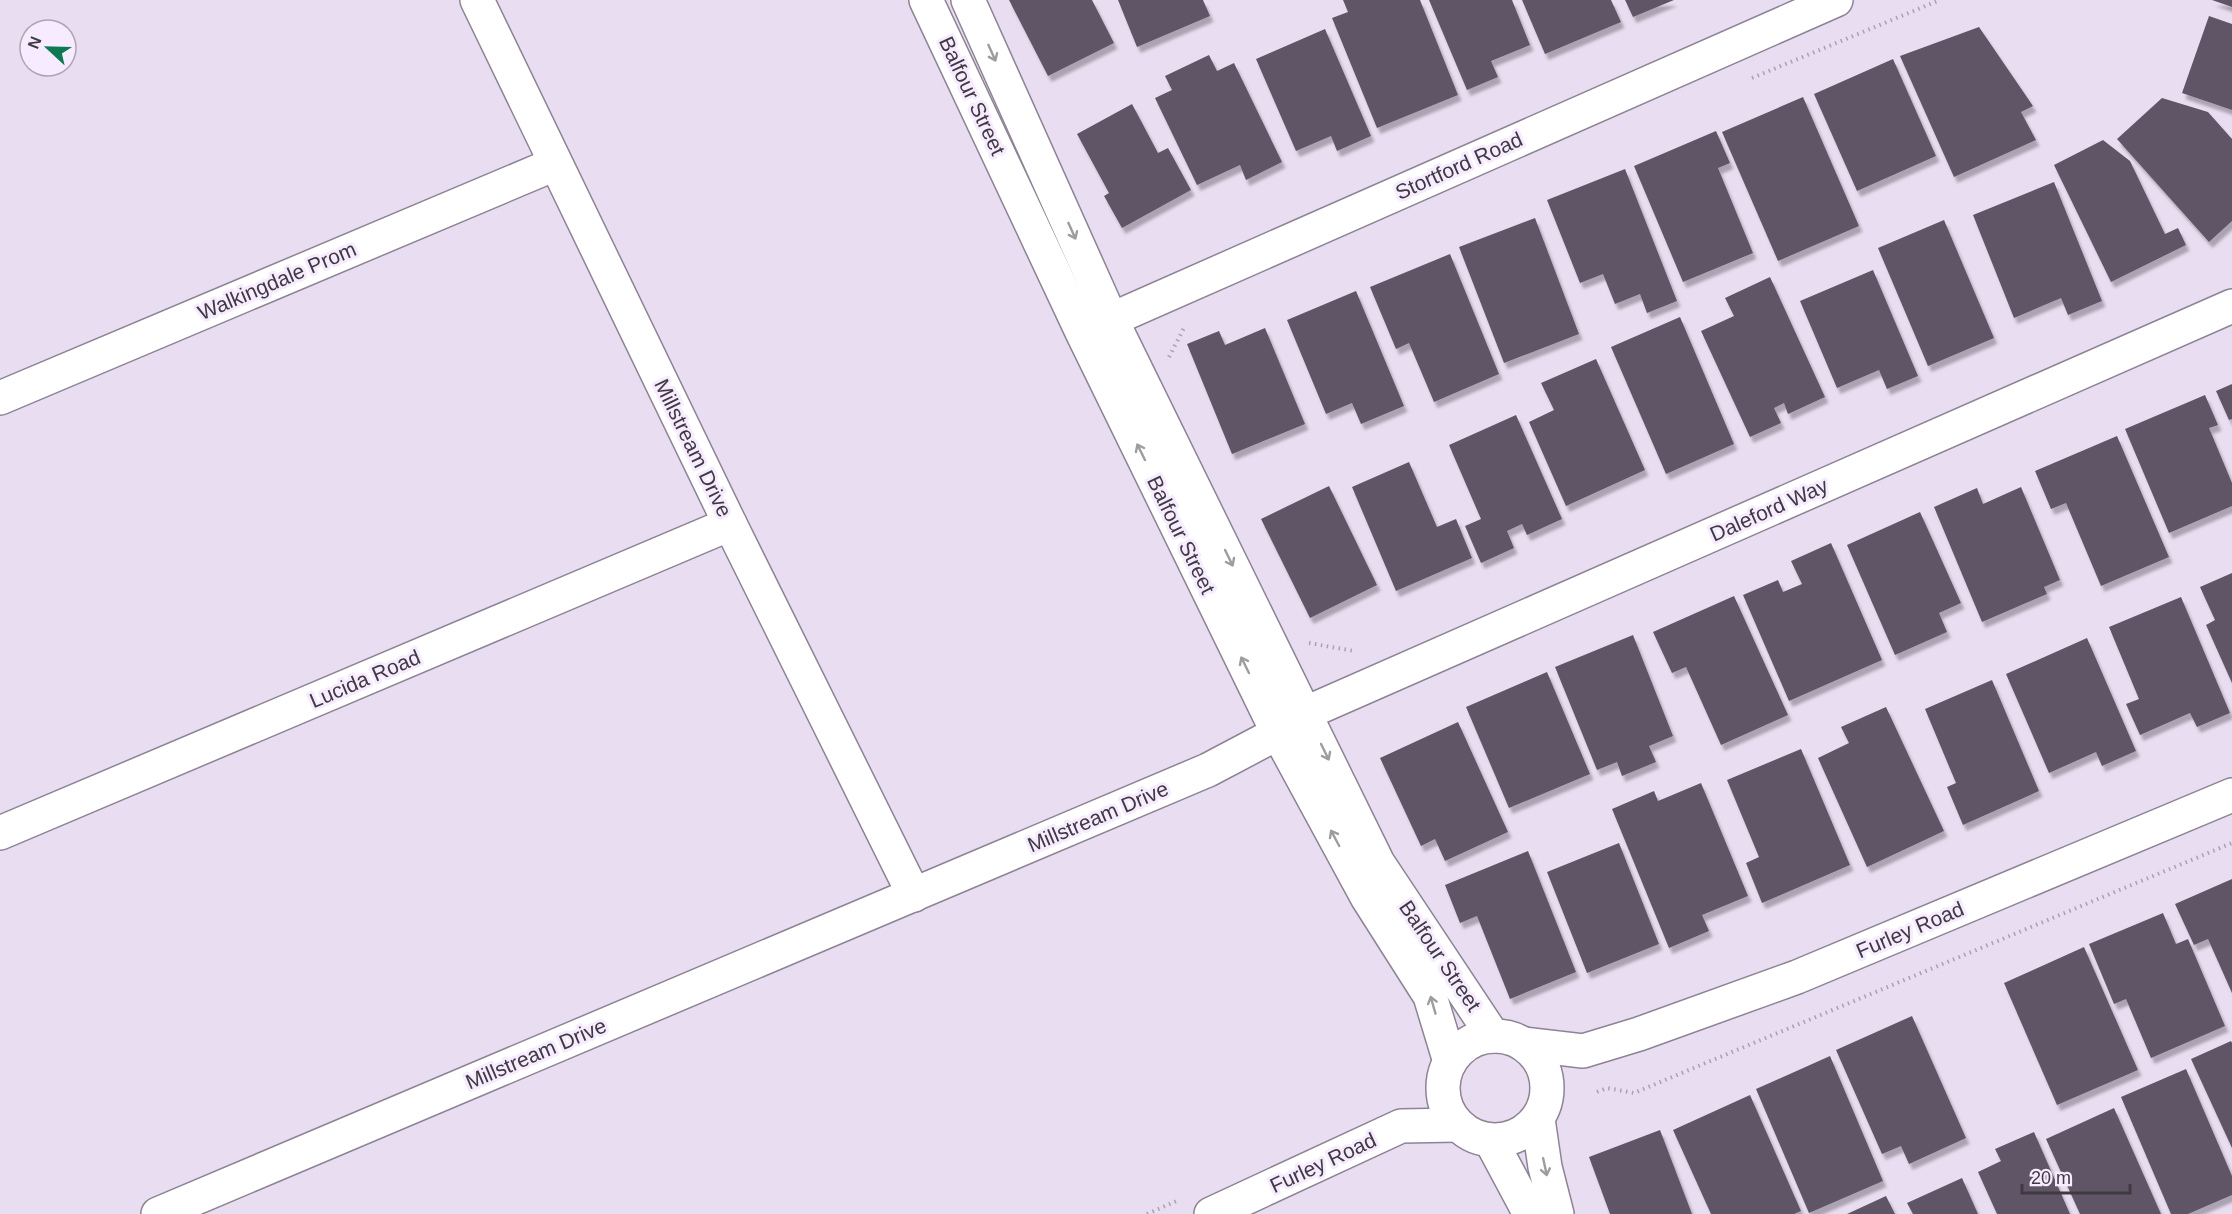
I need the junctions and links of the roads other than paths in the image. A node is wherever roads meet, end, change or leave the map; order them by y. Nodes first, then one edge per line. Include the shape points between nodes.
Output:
1 (477, 0) edge
2 (926, 0) edge
3 (968, 0) edge
4 (1836, 0) edge
5 (555, 164) junction
6 (2232, 306) edge
7 (1096, 326) junction
8 (0, 398) edge
9 (1211, 522) junction
10 (730, 524) junction
11 (1182, 536) junction
12 (1306, 713) junction
13 (1278, 733) junction
14 (2232, 795) edge
15 (0, 833) edge
16 (914, 895) junction
17 (1508, 1040) junction
18 (1584, 1051) junction
19 (1446, 1070) junction
20 (1542, 1107) junction
21 (1457, 1125) junction
22 (1401, 1126) junction
23 (1491, 1141) junction
24 (158, 1214) edge
25 (1211, 1214) edge
26 (1530, 1214) edge
27 (1557, 1214) edge

1 - 5 street, Millstream Drive
2 - 7 street, Balfour Street
3 -> 7 street, Balfour Street
4 - 7 street, Stortford Road
5 - 8 street, Walkingdale Prom
5 - 10 street, Millstream Drive
6 - 12 street, Daleford Way
7 - 9 street, Balfour Street
11 -> 7 street, Balfour Street
9 - 11 street
9 -> 12 street, Balfour Street
10 - 15 street, Lucida Road
10 - 16 street, Millstream Drive
13 -> 11 street, Balfour Street
12 -> 17 street, Balfour Street via 1378,863
13 - 16 street, Millstream Drive via 1208,770
19 -> 13 street, Balfour Street via 1430,996 1367,897
14 - 18 street, Furley Road via 1797,977
16 - 24 street, Millstream Drive
17 - 18 street, Furley Road
17 - 19 street, Balfour Street via 1476,1039 1461,1048
17 - 20 street, Balfour Street via 1534,1053 1542,1066 1546,1080
18 - 20 street
19 - 21 street, Balfour Street via 1443,1096
19 - 22 street, Furley Road
20 - 23 street via 1525,1131 1509,1139
20 -> 27 street, Balfour Street via 1545,1167
21 - 22 street, Furley Road
21 - 23 street via 1473,1136
22 - 25 street, Furley Road
23 - 26 street

